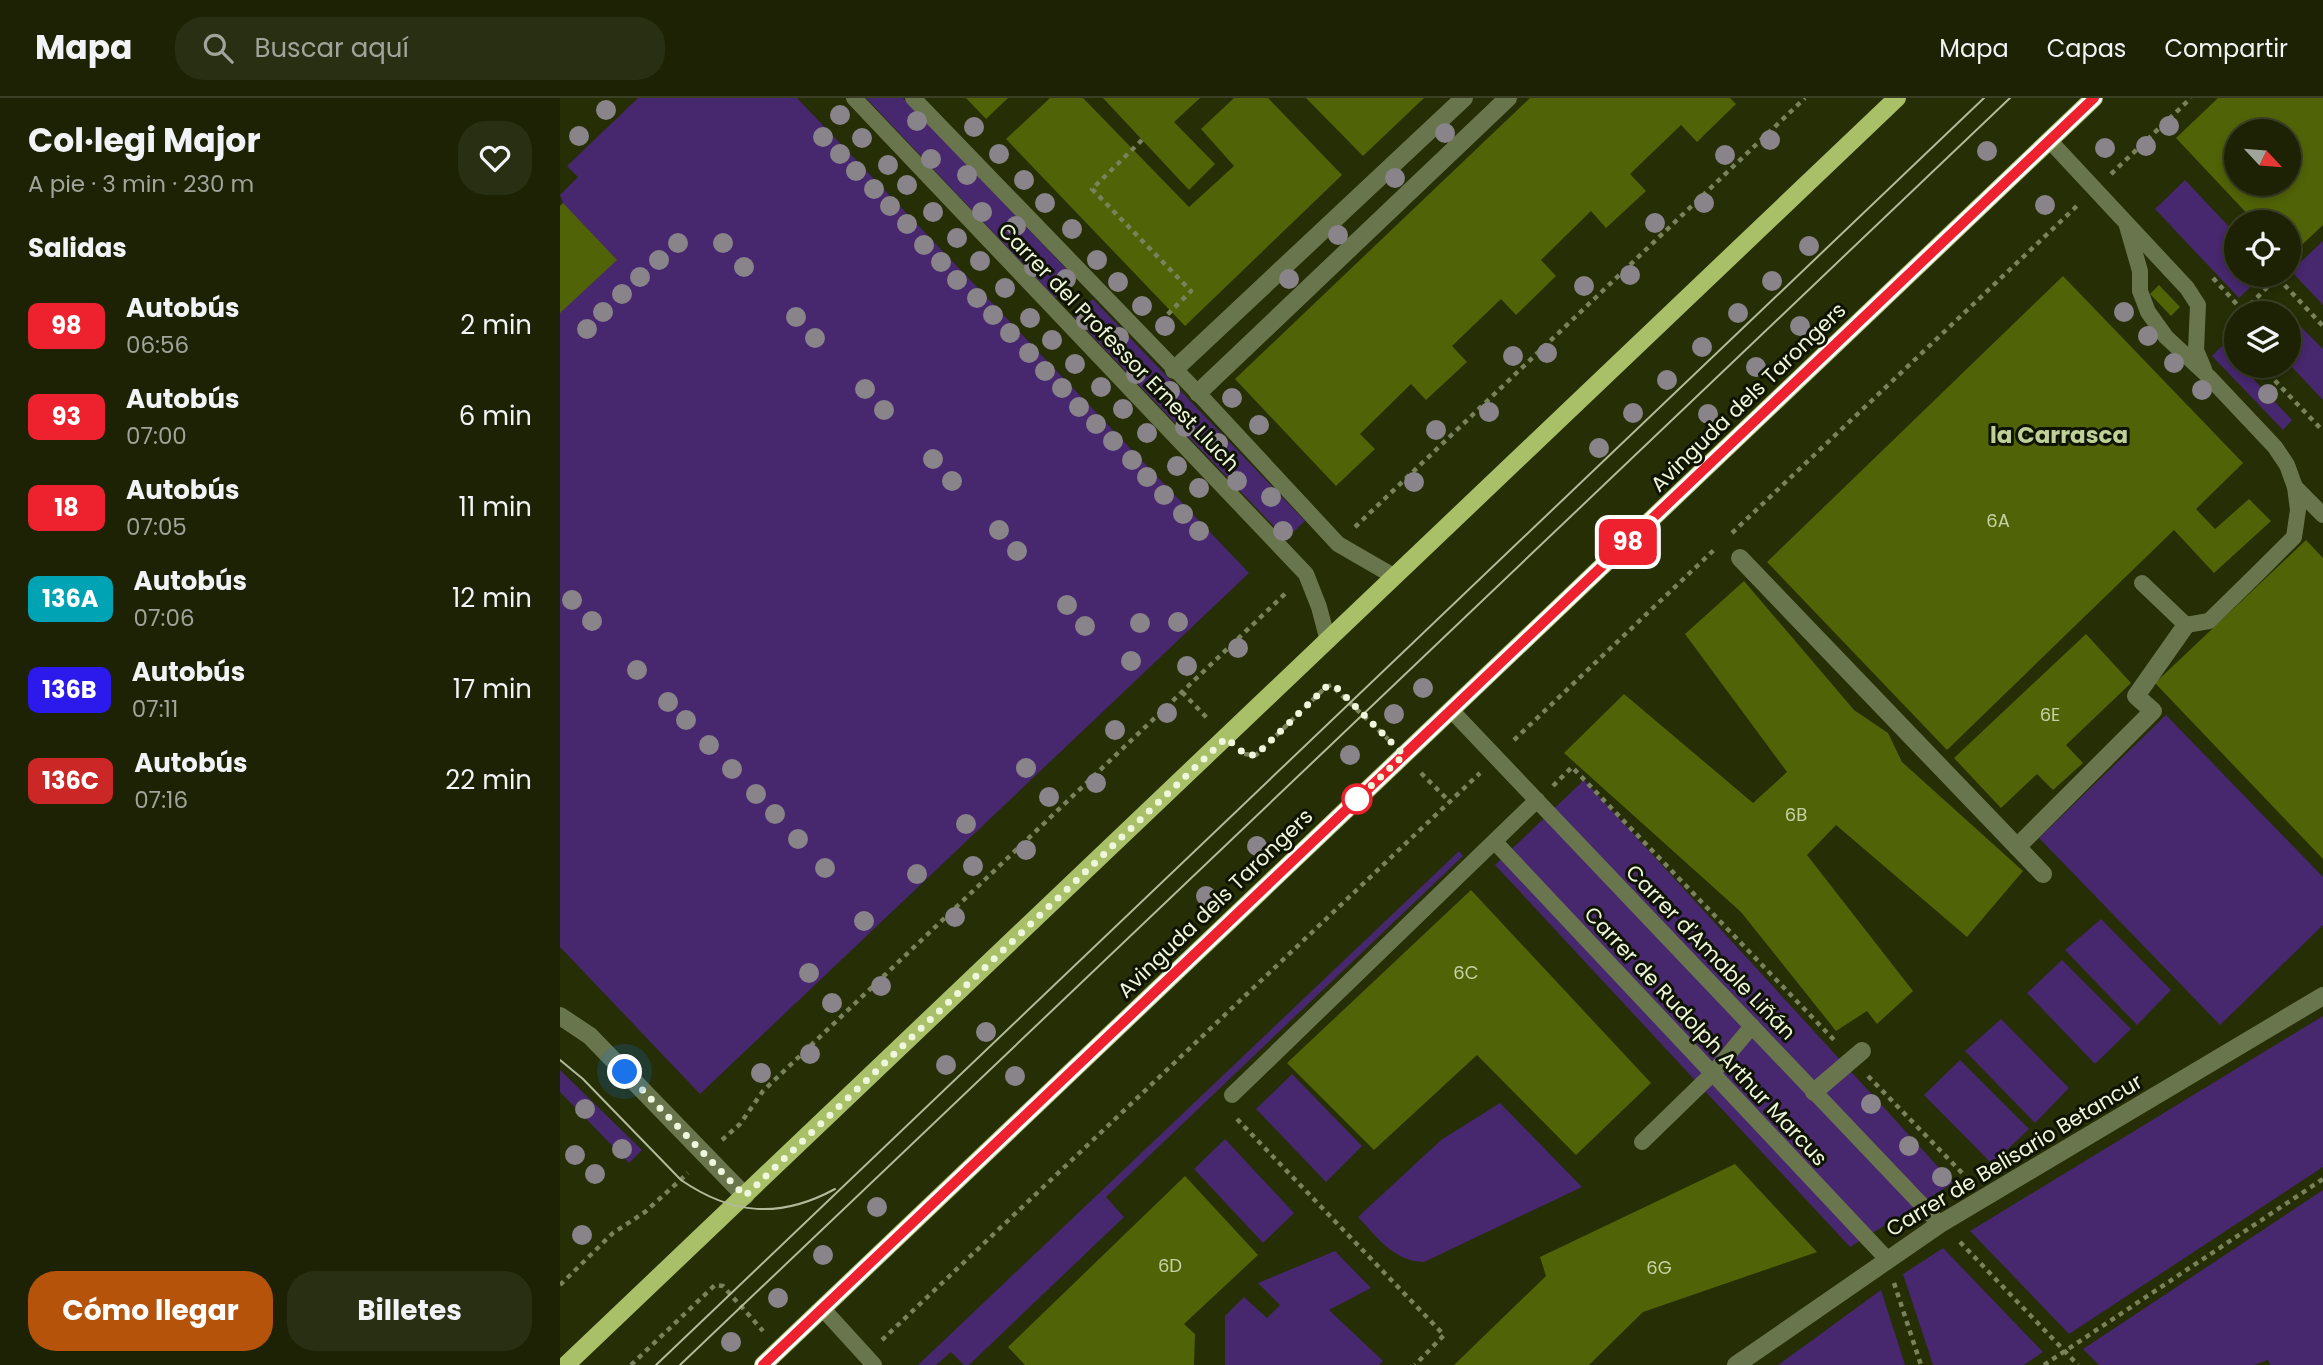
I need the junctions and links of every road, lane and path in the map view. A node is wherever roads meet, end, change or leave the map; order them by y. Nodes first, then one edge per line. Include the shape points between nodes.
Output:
1 (854, 98) edge
2 (914, 98) edge
3 (1464, 98) edge
4 (1508, 98) edge
5 (1805, 98) edge
6 (1897, 98) edge
7 (2094, 98) edge
8 (2191, 98) edge
9 (1142, 139) dead end
10 (2049, 140) junction
11 (2095, 190) junction
12 (2127, 226) junction
13 (2254, 301) edge
14 (2300, 301) edge
15 (2301, 303) edge
16 (1165, 317) dead end
17 (2323, 326) edge
18 (1174, 370) junction
19 (2209, 377) junction
20 (2272, 378) edge
21 (1198, 393) junction
22 (2323, 431) edge
23 (2295, 486) junction
24 (2323, 515) edge
25 (1350, 533) dead end
26 (1740, 558) dead end
27 (1395, 577) junction
28 (1297, 582) dead end
29 (2142, 583) dead end
30 (2186, 625) junction
31 (1328, 641) junction
32 (1182, 692) junction
33 (1451, 710) junction
34 (1226, 738) junction
35 (1404, 755) junction
36 (1496, 757) junction
37 (1537, 800) junction
38 (1450, 802) junction
39 (1495, 842) junction
40 (2017, 847) junction
41 (2043, 874) dead end
42 (2323, 996) edge
43 (560, 1016) edge
44 (1752, 1026) junction
45 (1857, 1055) junction
46 (1713, 1073) junction
47 (1814, 1092) junction
48 (1232, 1095) joint
49 (722, 1141) dead end
50 (1642, 1142) dead end
51 (2323, 1179) edge
52 (745, 1196) junction
53 (663, 1197) dead end
54 (1984, 1197) junction
55 (1940, 1224) junction
56 (1887, 1259) junction
57 (560, 1285) edge
58 (822, 1309) junction
59 (761, 1329) dead end
60 (2065, 1351) junction
61 (870, 1360) edge
62 (566, 1365) edge
63 (631, 1365) edge
64 (763, 1365) edge
65 (1415, 1365) edge
66 (1736, 1365) edge
67 (1921, 1365) edge
68 (2044, 1365) edge
69 (2078, 1365) edge

1 - 31 lane, Carrer del Professor Ernest Lluch via 1306,574
2 - 18 lane, Carrer del Professor Ernest Lluch
3 - 18 street
4 - 21 street
5 - 25 path
6 - 27 main road
7 - 10 main road, Avinguda dels Tarongers
8 - 11 path
9 - 16 path via 1092,189 1191,291
10 - 11 lane
10 - 33 main road, Avinguda dels Tarongers
11 - 12 lane
11 - 36 path
12 - 19 lane via 2148,312 2166,337
12 - 19 lane via 2198,305 2196,350
13 - 14 path via 2277,277
15 - 17 path
18 - 21 lane, Carrer del Professor Ernest Lluch
19 - 23 lane via 2275,447
20 - 22 path
21 - 27 lane, Carrer del Professor Ernest Lluch via 1338,544
23 - 24 lane
23 - 30 lane via 2294,537 2209,621
26 - 40 street
27 - 31 main road
28 - 32 path
29 - 30 lane
30 - 40 street via 2136,696 2153,711
31 - 34 main road
32 - 34 path
32 - 49 path via 764,1091
33 - 35 main road, Avinguda dels Tarongers
33 - 36 lane, Carrer d'Amable Liñán
34 - 35 path via 1246,755 1256,755 1331,685
34 - 52 main road
35 - 38 path
35 - 58 main road, Avinguda dels Tarongers
36 - 37 lane, Carrer d'Amable Liñán
36 - 38 path
37 - 39 lane
37 - 44 lane, Carrer d'Amable Liñán
37 - 45 path via 1572,767
38 - 61 path
39 - 46 lane, Carrer de Rudolph Arthur Marcus
39 - 48 lane
40 - 41 street
42 - 54 street, Carrer de Belisario Betancur
43 - 52 street via 590,1036
44 - 46 lane
44 - 47 lane, Carrer d'Amable Liñán
45 - 47 street
45 - 54 path
46 - 50 lane
46 - 56 lane, Carrer de Rudolph Arthur Marcus
47 - 55 lane, Carrer d'Amable Liñán
48 - 65 path via 1223,1104 1444,1335
51 - 60 path
52 - 62 main road
53 - 57 path via 613,1233
54 - 55 street, Carrer de Belisario Betancur
55 - 56 street, Carrer de Belisario Betancur
55 - 60 path
56 - 66 street, Carrer de Belisario Betancur
56 - 67 path
58 - 61 lane
58 - 64 main road, Avinguda dels Tarongers
59 - 63 path via 723,1286 715,1285
60 - 68 path
60 - 69 path

